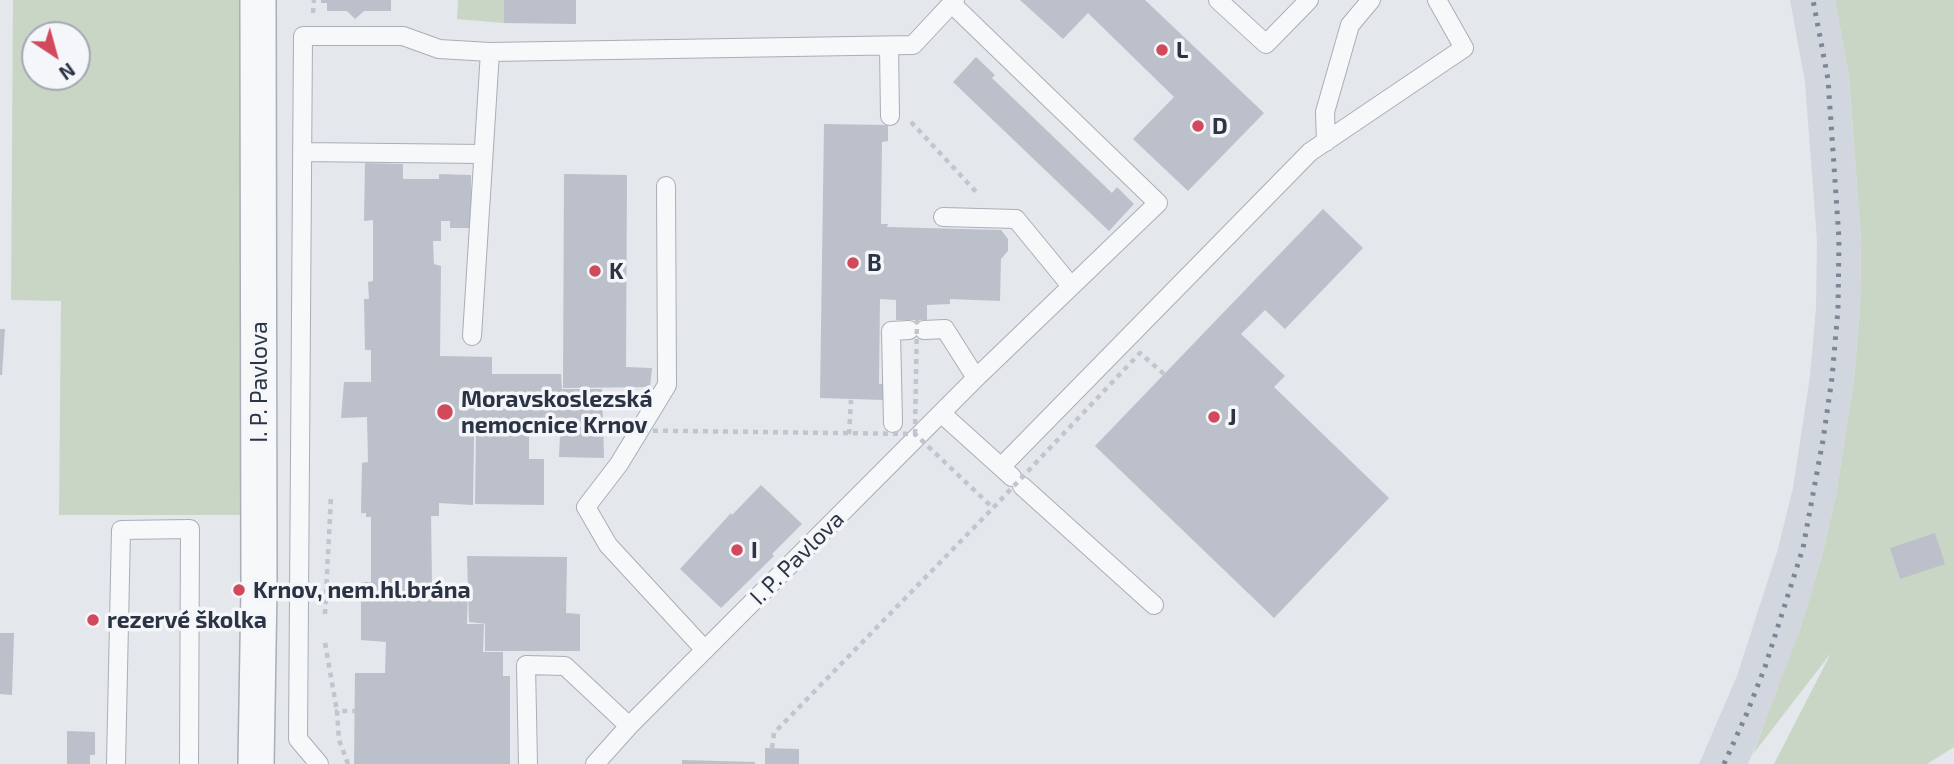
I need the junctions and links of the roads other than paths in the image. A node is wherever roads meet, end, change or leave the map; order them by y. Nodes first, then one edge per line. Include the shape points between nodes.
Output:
1 (258, 0) edge
2 (1218, 0) edge
3 (1309, 0) edge
4 (1371, 0) edge
5 (1437, 0) edge
6 (953, 2) edge
7 (889, 46) junction
8 (490, 52) junction
9 (890, 108) road end
10 (1326, 142) junction
11 (302, 152) junction
12 (482, 154) junction
13 (666, 186) dead end
14 (943, 217) dead end
15 (1071, 286) junction
16 (472, 336) dead end
17 (976, 377) junction
18 (942, 413) junction
19 (893, 423) dead end
20 (1012, 477) junction
21 (1154, 605) dead end
22 (705, 650) junction
23 (629, 726) junction
24 (599, 763) edge
25 (116, 764) edge
26 (189, 764) edge
27 (256, 764) edge
28 (319, 764) edge
29 (528, 764) edge

1 - 27 street, I. P. Pavlova
2 - 3 lane via 1266,44
4 - 10 lane via 1350,25 1325,112
5 - 10 lane via 1464,48
6 - 7 lane via 913,46
6 - 15 lane, I. P. Pavlova via 1158,203
7 - 8 lane
7 - 9 lane
8 - 11 lane via 439,49 403,36 303,36
8 - 12 lane
10 - 20 lane via 1310,152
11 - 12 lane
11 - 28 lane via 298,739
12 - 16 lane
13 - 22 lane via 667,385 619,464 586,507 608,545
14 - 15 lane via 1016,219
15 - 17 lane, I. P. Pavlova
17 - 18 lane, I. P. Pavlova
17 - 19 lane via 945,329 891,331
18 - 20 lane
18 - 22 lane, I. P. Pavlova via 904,444
20 - 21 lane
22 - 23 lane, I. P. Pavlova
23 - 24 lane, I. P. Pavlova
23 - 29 lane via 565,666 526,665
25 - 26 lane via 121,530 190,529

